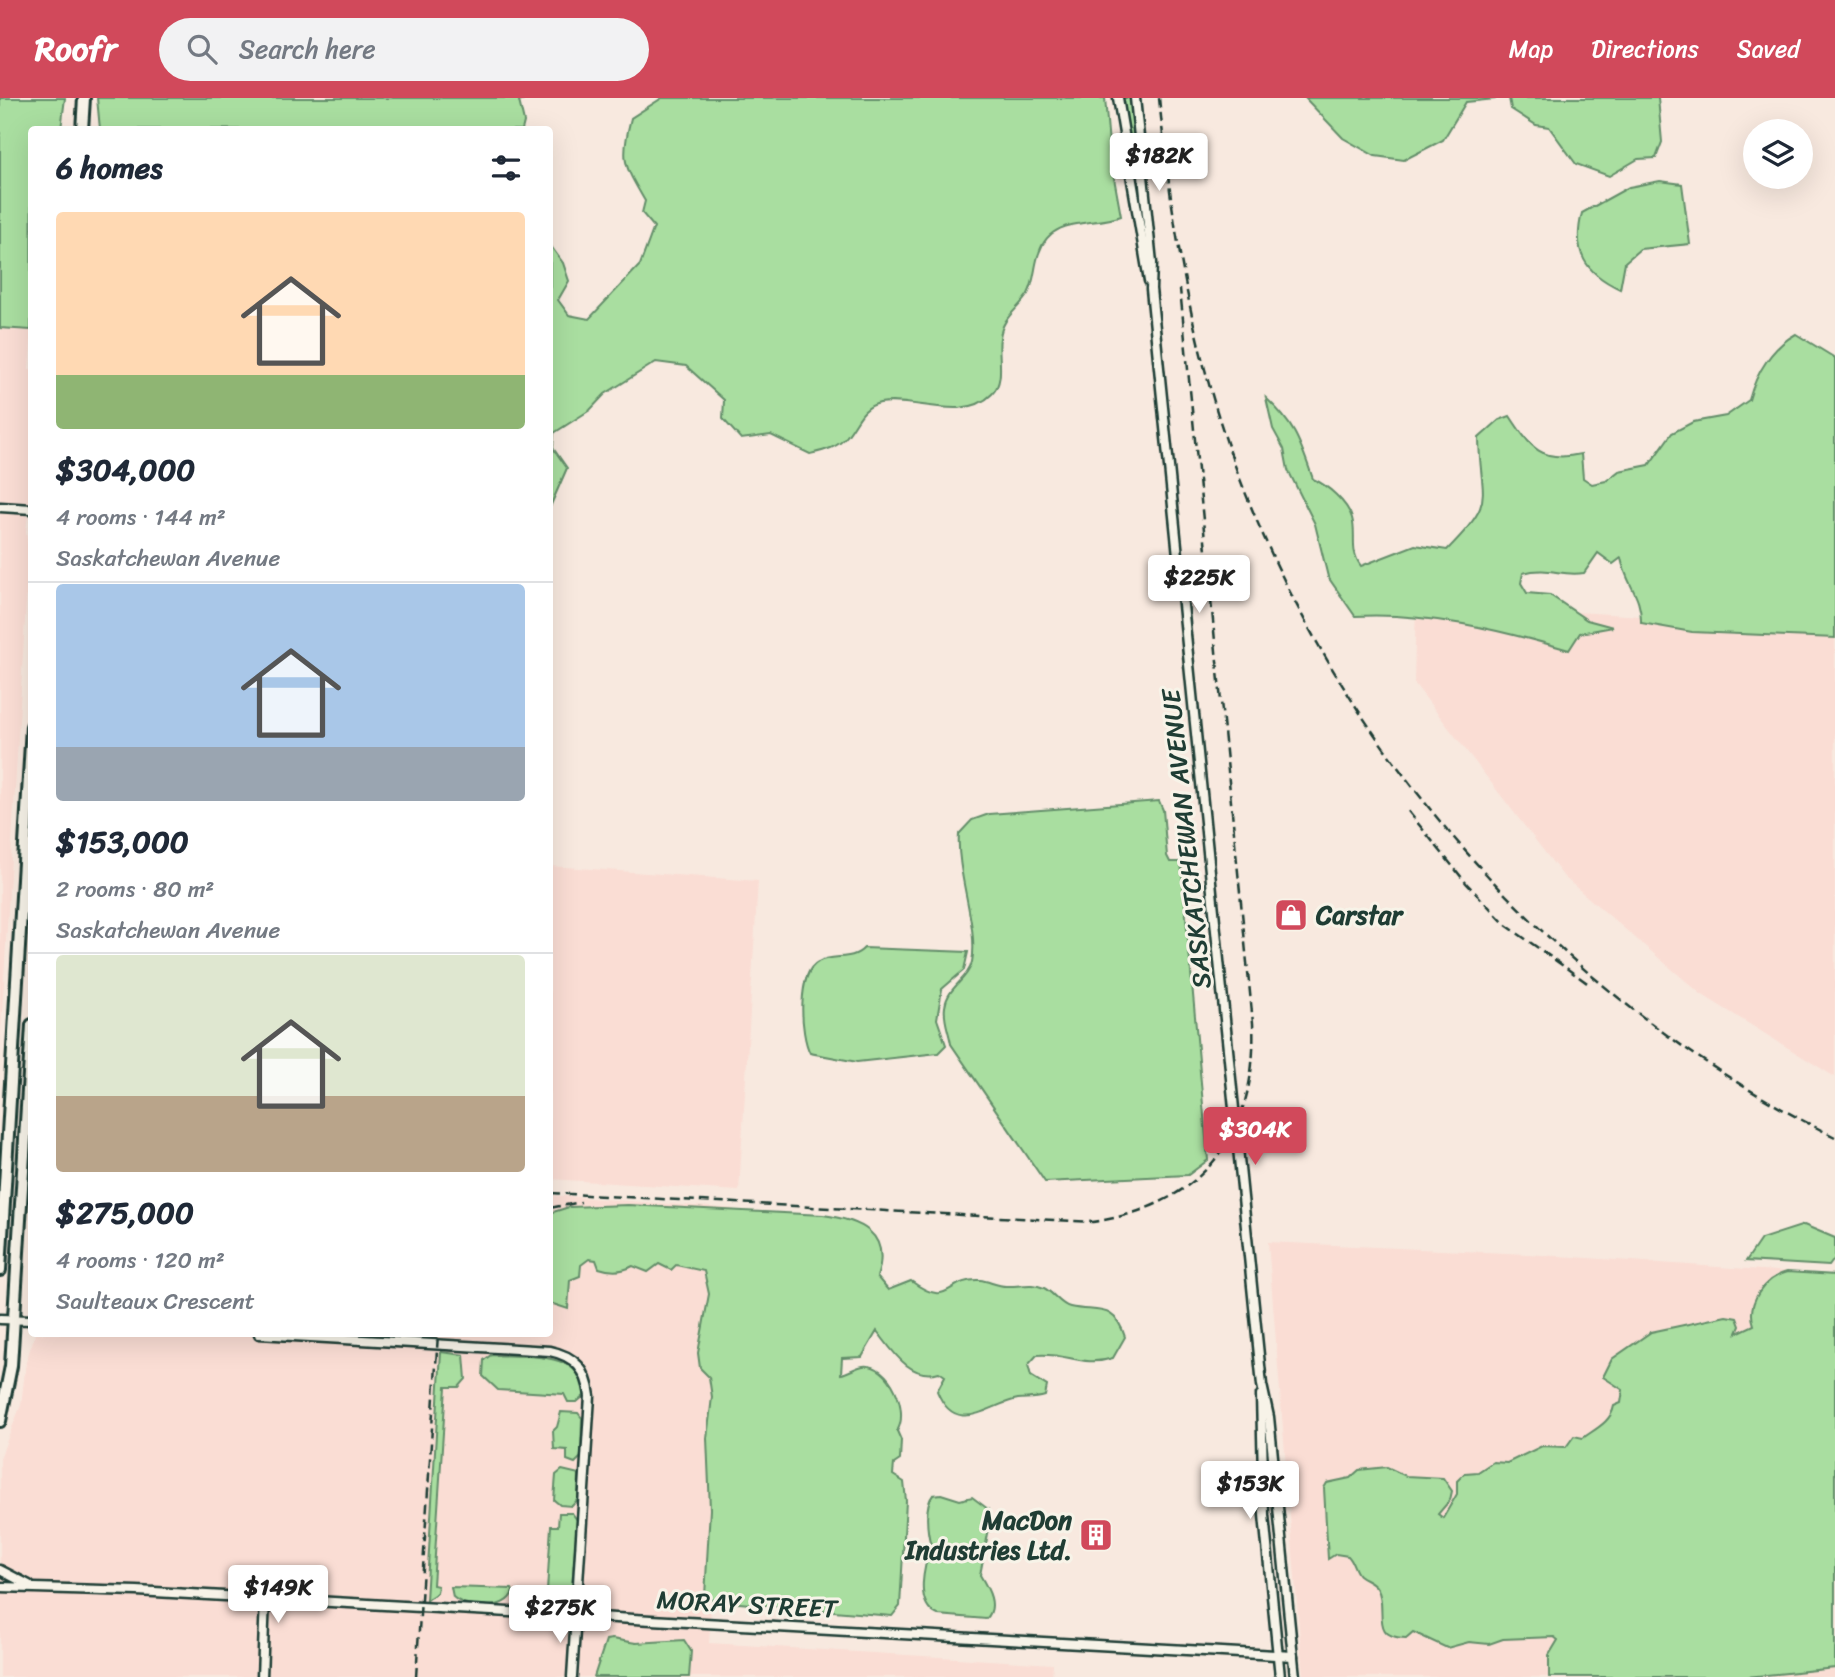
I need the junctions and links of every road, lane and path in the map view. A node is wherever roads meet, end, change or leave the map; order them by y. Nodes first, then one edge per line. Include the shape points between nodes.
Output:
1 (1118, 98) edge
2 (1135, 98) edge
3 (83, 101) edge
4 (82, 126) edge
5 (1151, 289) junction
6 (0, 507) edge
7 (28, 509) edge
8 (28, 791) edge
9 (28, 1088) edge
10 (9, 1102) junction
11 (26, 1119) junction
12 (0, 1270) edge
13 (0, 1319) edge
14 (14, 1319) junction
15 (28, 1320) edge
16 (310, 1337) edge
17 (1262, 1385) junction
18 (0, 1421) edge
19 (0, 1570) edge
20 (0, 1586) edge
21 (32, 1586) junction
22 (265, 1598) junction
23 (576, 1615) junction
24 (1278, 1656) junction
25 (1293, 1656) junction
26 (262, 1677) edge
27 (572, 1677) edge
28 (1280, 1677) edge
29 (1295, 1677) edge

1 - 5 street, SASKATCHEWAN AVENUE
2 - 5 street, SASKATCHEWAN AVENUE
3 - 4 street
5 - 17 street, SASKATCHEWAN AVENUE
6 - 7 street
8 - 10 street
9 - 11 street
10 - 11 street
10 - 12 street
11 - 14 street
13 - 14 street
14 - 15 street
14 - 18 street via 9,1383
16 - 23 street via 550,1351 574,1361 585,1374 590,1396
17 - 24 street, SASKATCHEWAN AVENUE via 1264,1515
17 - 25 street, SASKATCHEWAN AVENUE
19 - 21 street, MORAY STREET
20 - 21 street, MORAY STREET
21 - 22 street, MORAY STREET
22 - 23 street, MORAY STREET
22 - 26 street
23 - 24 street, MORAY STREET
23 - 27 street
24 - 25 street, MORAY STREET
24 - 28 street, SASKATCHEWAN AVENUE
25 - 29 street, SASKATCHEWAN AVENUE

